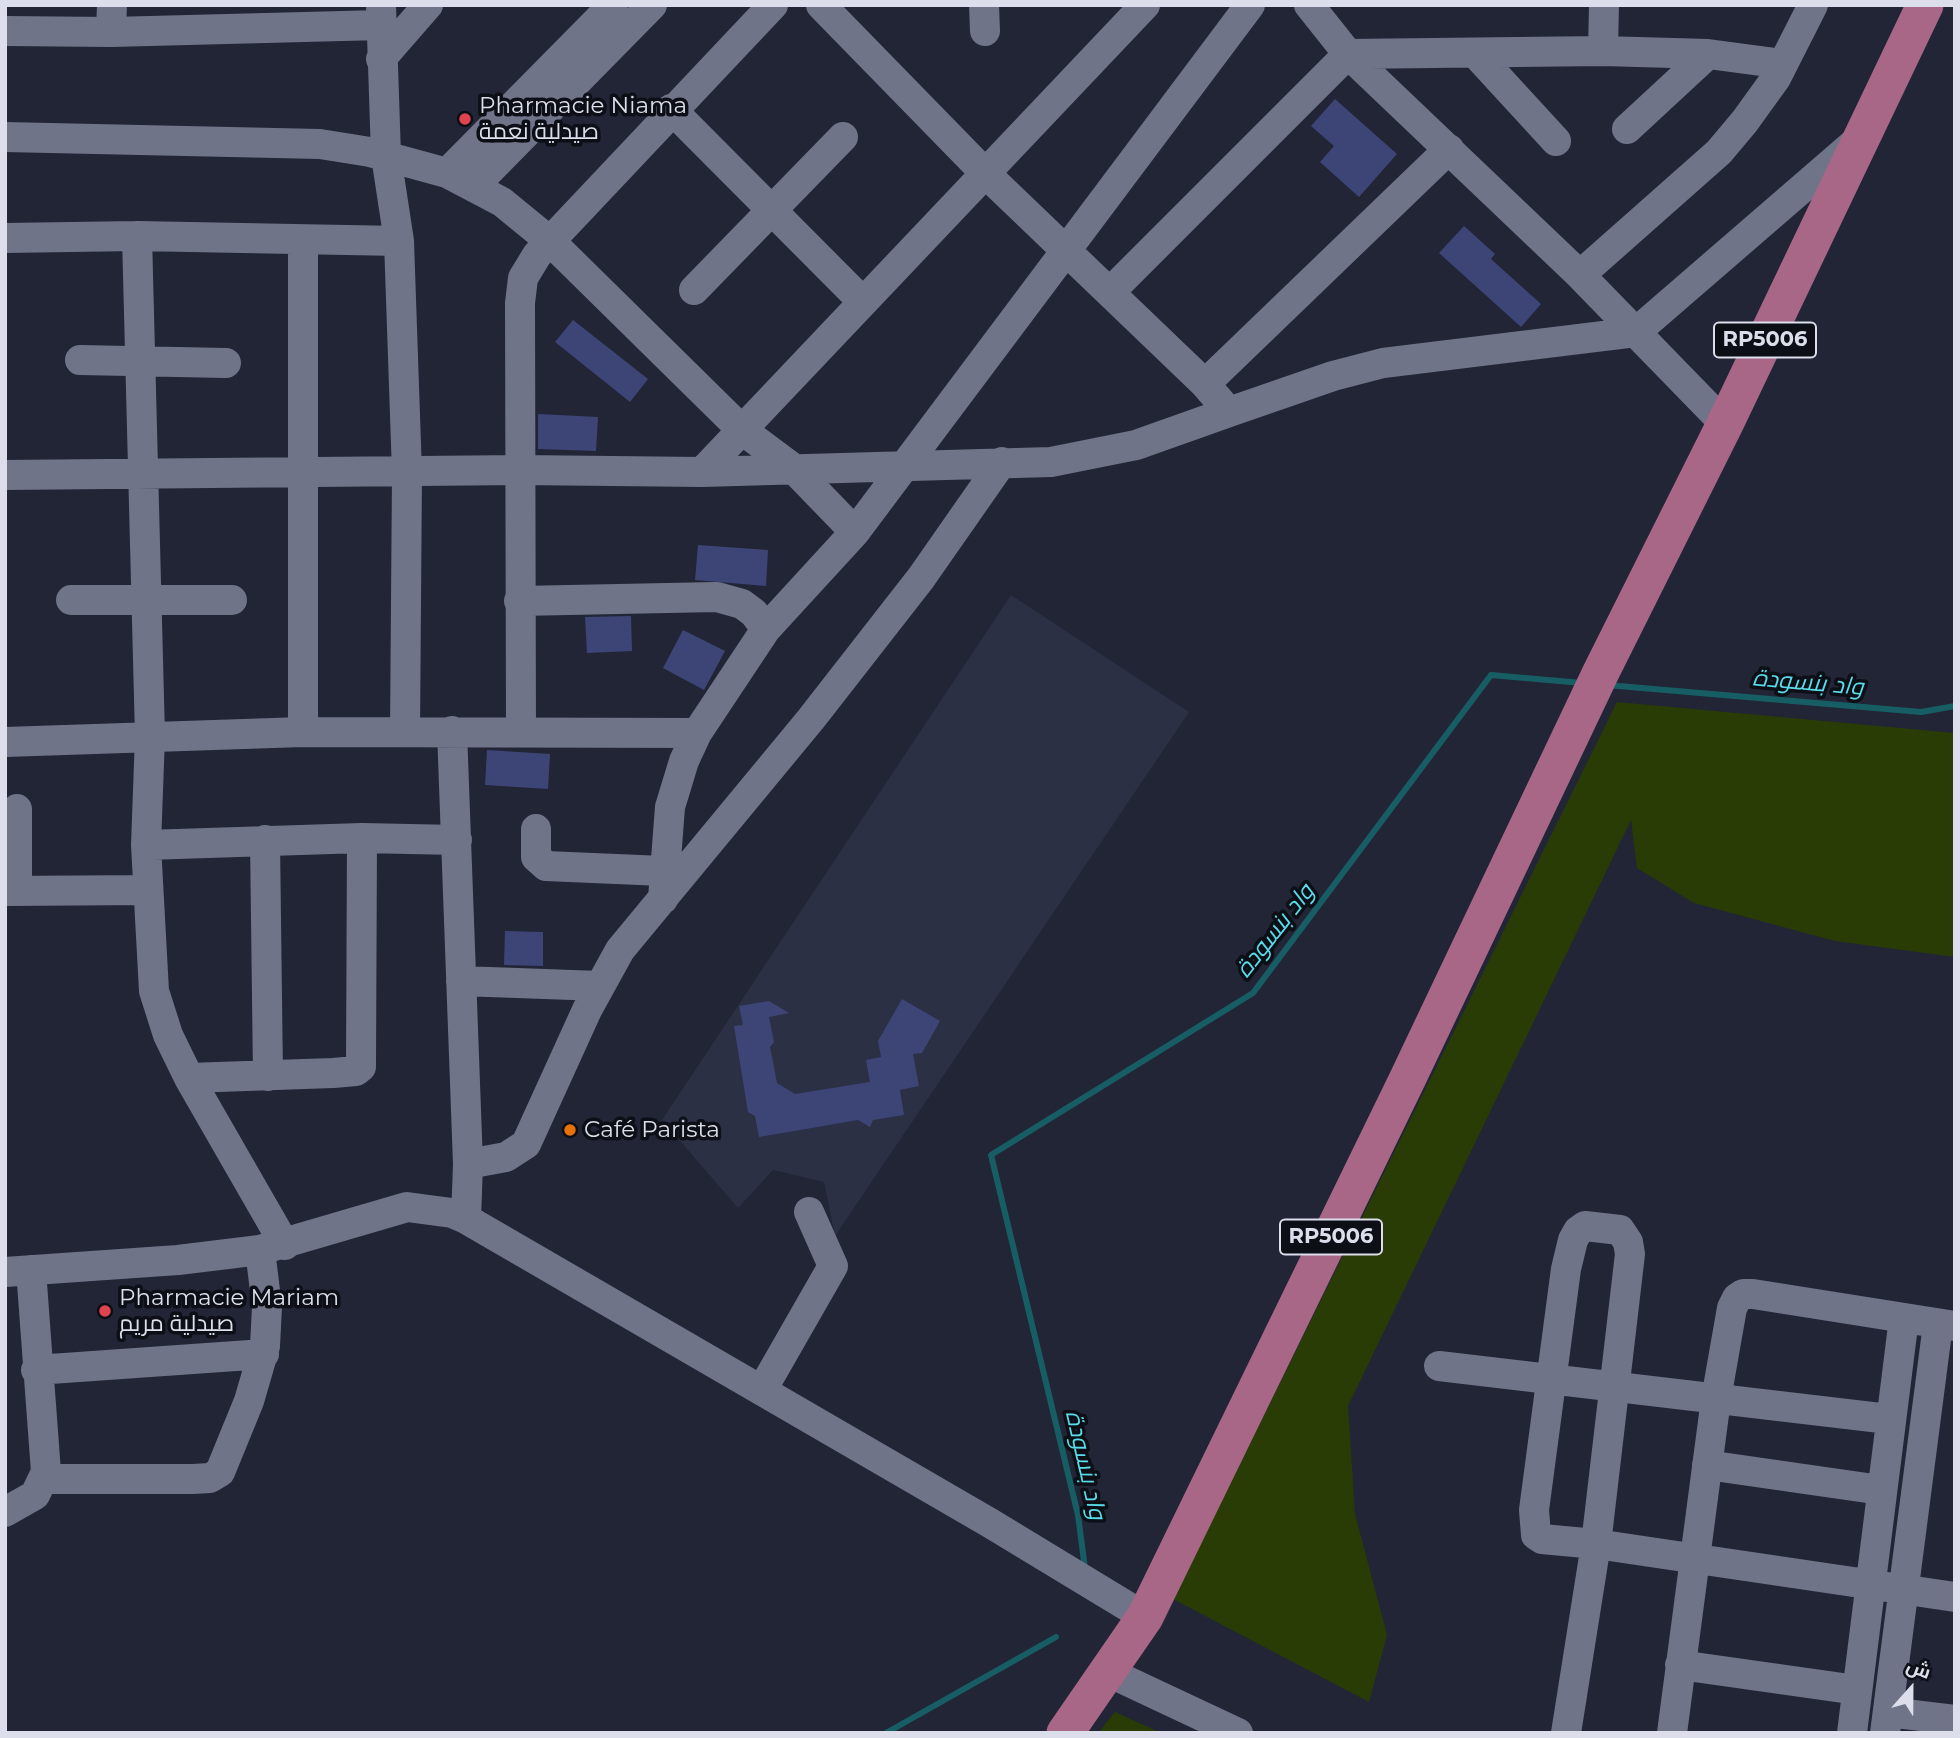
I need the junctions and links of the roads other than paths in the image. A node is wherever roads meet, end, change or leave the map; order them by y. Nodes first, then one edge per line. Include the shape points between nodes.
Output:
1 (428, 5) edge
2 (613, 5) edge
3 (652, 5) edge
4 (773, 5) edge
5 (821, 5) edge
6 (1145, 5) edge
7 (1250, 5) edge
8 (1309, 5) edge
9 (1604, 5) edge
10 (1813, 5) edge
11 (1925, 5) edge
12 (381, 15) edge
13 (279, 16) edge
14 (112, 19) edge
15 (5, 31) edge
16 (1603, 51) junction
17 (1348, 54) junction
18 (1708, 54) junction
19 (1477, 55) junction
20 (382, 59) junction
21 (1783, 64) junction
22 (671, 109) junction
23 (1627, 129) dead end
24 (5, 137) edge
25 (843, 137) dead end
26 (1861, 137) junction
27 (1556, 141) dead end
28 (1448, 149) junction
29 (386, 156) junction
30 (447, 173) junction
31 (985, 173) junction
32 (474, 186) junction
33 (772, 211) junction
34 (137, 236) junction
35 (5, 238) edge
36 (303, 240) junction
37 (399, 241) junction
38 (551, 242) junction
39 (1064, 251) junction
40 (1580, 275) junction
41 (694, 290) dead end
42 (1110, 292) junction
43 (863, 302) junction
44 (1636, 332) junction
45 (80, 360) dead end
46 (139, 362) junction
47 (226, 363) dead end
48 (1205, 384) junction
49 (1229, 412) junction
50 (1726, 424) junction
51 (742, 430) junction
52 (1002, 463) junction
53 (906, 465) junction
54 (793, 468) junction
55 (522, 470) junction
56 (304, 471) junction
57 (142, 472) junction
58 (407, 472) junction
59 (702, 472) junction
60 (5, 475) edge
61 (855, 532) junction
62 (71, 600) dead end
63 (232, 600) dead end
64 (519, 601) junction
65 (145, 602) junction
66 (766, 629) junction
67 (452, 731) junction
68 (303, 732) junction
69 (405, 732) junction
70 (521, 732) junction
71 (697, 733) junction
72 (150, 736) junction
73 (5, 742) edge
74 (17, 809) dead end
75 (536, 829) dead end
76 (362, 838) junction
77 (265, 840) junction
78 (457, 840) junction
79 (146, 845) junction
80 (663, 885) junction
81 (148, 890) junction
82 (11, 891) edge
83 (461, 981) junction
84 (600, 986) junction
85 (268, 1076) junction
86 (189, 1078) junction
87 (468, 1164) junction
88 (809, 1212) dead end
89 (466, 1219) junction
90 (272, 1247) junction
91 (18, 1271) edge
92 (1904, 1318) junction
93 (1946, 1325) edge
94 (264, 1354) junction
95 (1439, 1366) dead end
96 (36, 1370) junction
97 (1554, 1380) junction
98 (1616, 1388) junction
99 (762, 1390) junction
100 (1716, 1399) junction
101 (1889, 1419) junction
102 (1707, 1465) junction
103 (44, 1479) junction
104 (1881, 1490) junction
105 (5, 1512) edge
106 (1595, 1544) junction
107 (1694, 1558) junction
108 (1869, 1586) junction
109 (1903, 1590) junction
110 (1955, 1597) edge
111 (1145, 1617) junction
112 (1681, 1665) junction
113 (1108, 1672) junction
114 (1857, 1689) junction
115 (1955, 1720) edge
116 (1887, 1722) edge
117 (1678, 1732) edge
118 (1065, 1733) edge
119 (1238, 1733) edge
120 (1566, 1733) edge
121 (1852, 1733) edge

1 - 20 street
2 - 30 street
3 - 32 street
4 - 22 street
5 - 31 street
6 - 31 street
7 - 39 street
8 - 17 street
9 - 16 street
10 - 21 street
11 - 26 main road, RP5006
12 - 13 street
12 - 20 street
13 - 14 street
14 - 15 street
16 - 18 street
16 - 19 street
17 - 19 street
17 - 28 street
17 - 42 street
18 - 21 street
18 - 23 street
19 - 27 street
20 - 29 street
21 - 40 street via 1719,152
22 - 33 street
22 - 38 street
24 - 29 street via 320,144
25 - 33 street
26 - 44 street
26 - 50 main road, RP5006
28 - 40 street
28 - 48 street
29 - 30 street
29 - 37 street
30 - 32 street
31 - 39 street
31 - 43 street
32 - 38 street via 516,212
33 - 41 street
33 - 43 street
34 - 35 street
34 - 36 street
34 - 46 street
36 - 37 street
36 - 56 street
37 - 58 street
38 - 51 street
38 - 55 street via 530,264 521,285
39 - 42 street
39 - 53 street
40 - 44 street
42 - 48 street
43 - 51 street
44 - 49 street via 1382,363
44 - 50 street
45 - 46 street
46 - 47 street
46 - 57 street
48 - 49 street
49 - 52 street via 1099,454 1051,462
50 - 111 main road, RP5006 via 1601,672
51 - 54 street
51 - 59 street
52 - 53 street
52 - 80 street via 921,578 811,719
53 - 54 street
53 - 61 street
54 - 59 street
54 - 61 street
55 - 58 street
55 - 59 street
55 - 64 street
56 - 57 street
56 - 58 street
56 - 68 street
57 - 60 street
57 - 65 street
58 - 69 street
61 - 66 street
62 - 65 street
63 - 65 street
64 - 66 street via 717,597 742,604
64 - 70 street
65 - 72 street
66 - 71 street
67 - 69 street
67 - 70 street
67 - 78 street
68 - 69 street
68 - 72 street
70 - 71 street
71 - 80 street via 673,794
72 - 73 street
72 - 79 street
74 - 82 street
75 - 80 street via 536,857 546,866
76 - 77 street
76 - 78 street
76 - 85 street via 362,1065 351,1072
77 - 79 street
77 - 85 street
78 - 83 street
79 - 81 street
80 - 84 street
81 - 82 street
81 - 86 street via 154,990
83 - 84 street
83 - 87 street
84 - 87 street via 526,1143 506,1157
85 - 86 street
86 - 90 street
87 - 89 street
88 - 99 street via 834,1266
89 - 90 street via 407,1207
89 - 99 street
90 - 91 street
90 - 94 street
91 - 96 street
92 - 93 street
92 - 100 street via 1743,1294 1732,1308
92 - 101 street
93 - 109 street
94 - 96 street
94 - 103 street via 228,1457 215,1476
95 - 97 street
96 - 103 street
97 - 98 street
97 - 98 street via 1573,1240 1585,1226 1610,1227 1624,1235 1630,1254
97 - 106 street via 1534,1532 1542,1539
98 - 100 street
98 - 106 street
99 - 111 street
100 - 101 street
100 - 102 street
101 - 104 street
102 - 104 street
102 - 107 street
103 - 105 street via 35,1495
104 - 108 street
106 - 107 street
106 - 120 street
107 - 108 street
107 - 112 street
108 - 109 street
108 - 114 street
109 - 110 street
109 - 116 street
111 - 113 main road, RP5006
112 - 114 street
112 - 117 street
113 - 118 main road, RP5006
113 - 119 street
114 - 121 street
115 - 116 street

